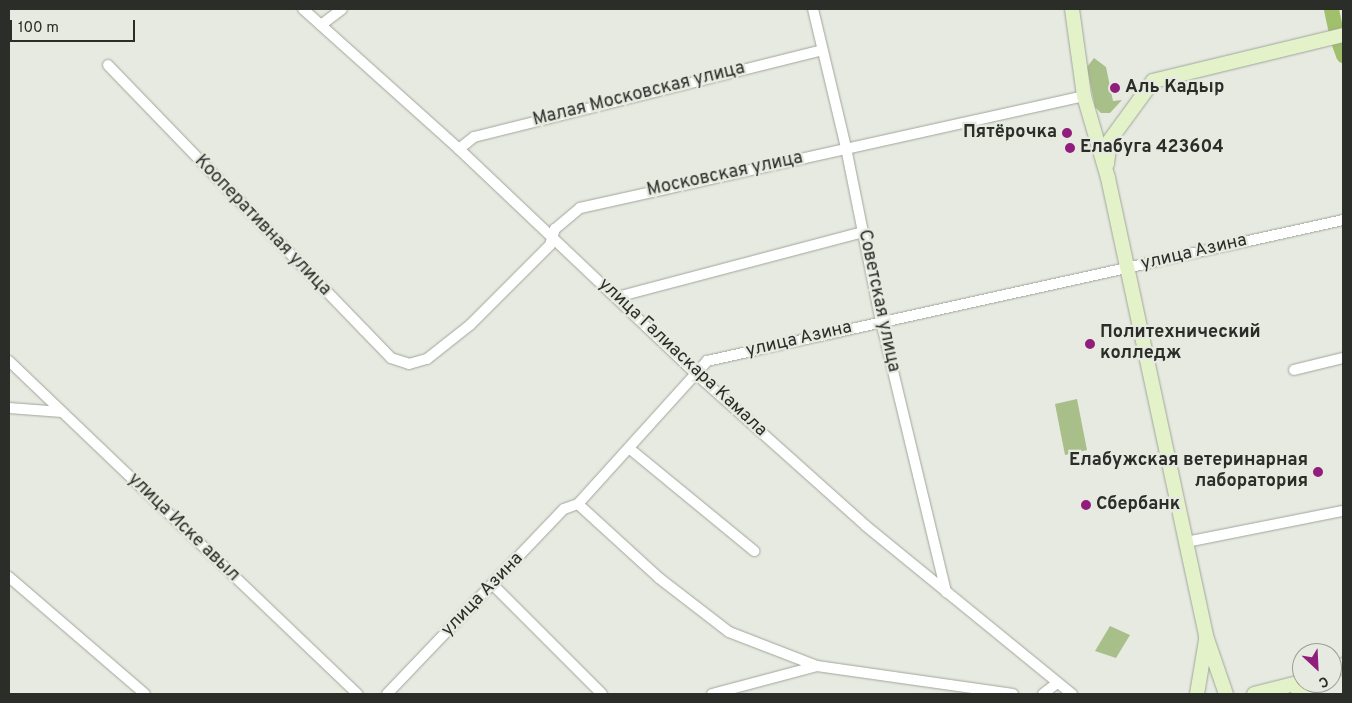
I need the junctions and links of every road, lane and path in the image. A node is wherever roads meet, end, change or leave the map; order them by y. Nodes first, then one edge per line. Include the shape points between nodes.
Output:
1 (303, 9) edge
2 (342, 9) edge
3 (813, 9) edge
4 (1072, 9) edge
5 (321, 25) junction
6 (1343, 35) edge
7 (822, 50) junction
8 (108, 65) dead end
9 (1084, 96) junction
10 (1088, 113) junction
11 (1121, 122) junction
12 (846, 148) junction
13 (459, 149) junction
14 (1108, 178) junction
15 (1343, 220) edge
16 (862, 232) junction
17 (551, 237) junction
18 (1128, 268) junction
19 (617, 297) junction
20 (882, 321) junction
21 (1343, 358) edge
22 (427, 359) joint
23 (9, 361) edge
24 (1294, 370) dead end
25 (695, 373) junction
26 (9, 408) edge
27 (62, 412) junction
28 (630, 449) junction
29 (578, 504) junction
30 (1343, 511) edge
31 (1186, 542) junction
32 (754, 551) dead end
33 (9, 577) edge
34 (493, 586) junction
35 (946, 592) junction
36 (1206, 636) junction
37 (817, 666) junction
38 (1057, 683) junction
39 (1292, 684) edge
40 (145, 694) edge
41 (357, 694) edge
42 (387, 694) edge
43 (602, 694) edge
44 (712, 694) edge
45 (1013, 694) edge
46 (1043, 694) edge
47 (1072, 694) edge
48 (1198, 694) edge
49 (1226, 694) edge
50 (1254, 694) edge

1 - 5 street, улица Галиаскара Камала
2 - 5 street
3 - 7 street, Советская улица
4 - 9 main road
5 - 13 street, улица Галиаскара Камала
6 - 11 main road via 1153,81
7 - 12 street, Советская улица
7 - 13 street, Малая Московская улица via 474,137
8 - 22 street, Кооперативная улица via 391,358 409,364
9 - 10 main road
9 - 12 street, Московская улица
10 - 11 main road via 1098,124
10 - 14 main road
11 - 14 main road via 1110,140
12 - 16 street, Советская улица
12 - 17 street, Московская улица via 590,204 570,214
13 - 17 street, улица Галиаскара Камала
14 - 18 main road
15 - 18 street, улица Азина
16 - 19 street
16 - 20 street, Советская улица
17 - 19 street, улица Галиаскара Камала
17 - 22 street, Московская улица via 550,245 512,285 470,325
18 - 20 street, улица Азина
18 - 31 main road
19 - 25 street, улица Галиаскара Камала
20 - 25 street, улица Азина via 707,361
20 - 35 street, Советская улица
21 - 24 street
23 - 27 street, улица Иске авыл
25 - 28 street, улица Азина
25 - 35 street, улица Галиаскара Камала via 866,526
26 - 27 street
27 - 41 street, улица Иске авыл
28 - 29 street, улица Азина
28 - 32 street
29 - 34 street, улица Азина via 564,509
29 - 37 street via 659,578 728,632
30 - 31 street
31 - 36 main road
33 - 40 street
34 - 42 street, улица Азина
34 - 43 street
35 - 38 street, улица Галиаскара Камала
36 - 48 main road
36 - 49 main road
37 - 44 street
37 - 45 street
38 - 46 street
38 - 47 street, улица Галиаскара Камала
39 - 50 main road

